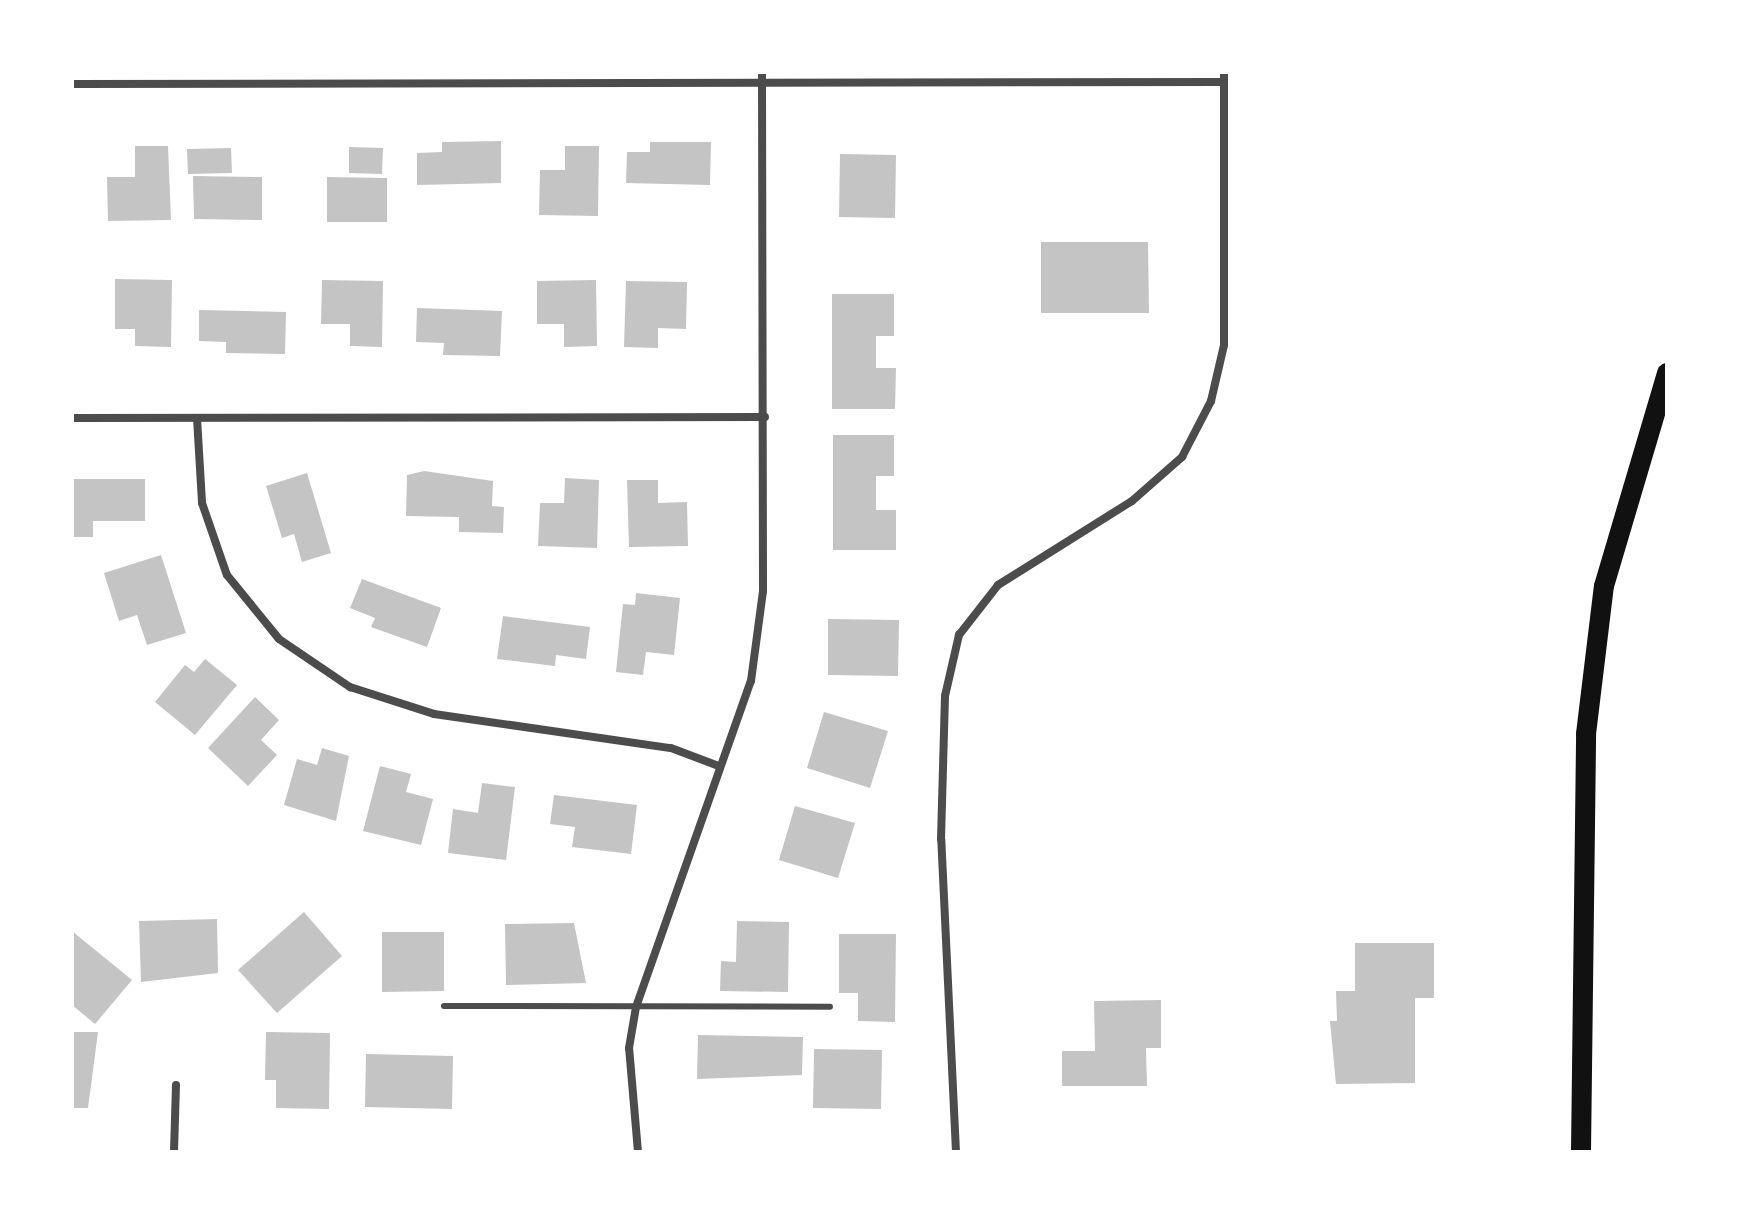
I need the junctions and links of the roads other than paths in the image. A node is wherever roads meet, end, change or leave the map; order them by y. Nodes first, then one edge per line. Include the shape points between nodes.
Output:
1 (762, 72) edge
2 (1224, 77) edge
3 (762, 82) junction
4 (72, 84) edge
5 (1667, 373) edge
6 (765, 417) junction
7 (72, 418) edge
8 (197, 418) junction
9 (719, 766) junction
10 (444, 1006) dead end
11 (636, 1007) junction
12 (830, 1007) dead end
13 (176, 1085) dead end
14 (174, 1152) edge
15 (638, 1152) edge
16 (956, 1152) edge
17 (1581, 1152) edge

1 - 3 street
2 - 3 street
2 - 16 street via 1224,345 1211,401 1182,457 1132,501 998,585 959,635 945,696 941,839
3 - 4 street
3 - 6 street
5 - 17 main road via 1604,586 1586,734
6 - 8 street
6 - 9 street via 758,636 751,681
7 - 8 street
8 - 9 street via 202,503 227,575 279,639 350,687 434,714 671,748
9 - 11 street
10 - 11 lane
11 - 12 lane
11 - 15 street via 629,1048
13 - 14 street

